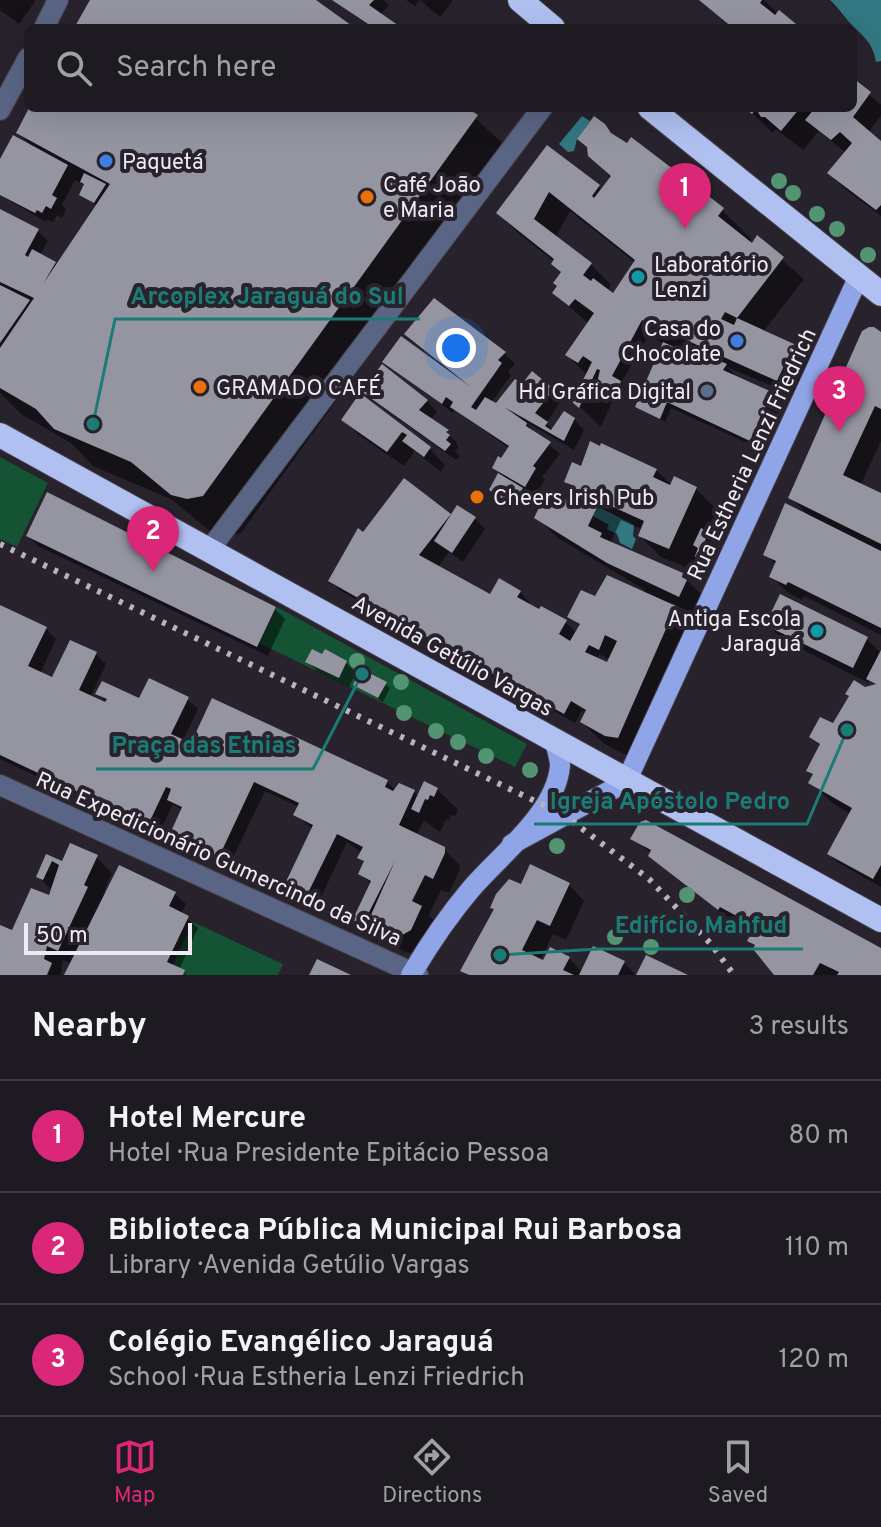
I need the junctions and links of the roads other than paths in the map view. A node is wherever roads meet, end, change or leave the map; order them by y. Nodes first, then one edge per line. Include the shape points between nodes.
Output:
1 (58, 0) edge
2 (520, 0) edge
3 (46, 24) edge
4 (548, 24) edge
5 (24, 65) edge
6 (0, 110) edge
7 (539, 112) edge
8 (655, 112) edge
9 (859, 276) junction
10 (881, 294) edge
11 (0, 435) edge
12 (210, 549) junction
13 (555, 742) junction
14 (626, 782) junction
15 (0, 786) edge
16 (512, 844) junction
17 (881, 920) edge
18 (414, 974) edge

1 - 3 street
2 - 4 highway
5 - 6 street
7 - 12 street
8 - 9 highway
9 - 10 highway
9 - 14 main road, Rua Estheria Lenzi Friedrich
11 - 12 highway, Avenida Getúlio Vargas
12 - 13 highway, Avenida Getúlio Vargas
13 - 14 highway, Avenida Getúlio Vargas
13 - 16 main road via 560,764 555,785
14 - 16 main road
14 - 17 highway, Avenida Getúlio Vargas
15 - 18 street, Rua Expedicionário Gumercindo da Silva
16 - 18 main road via 469,891

